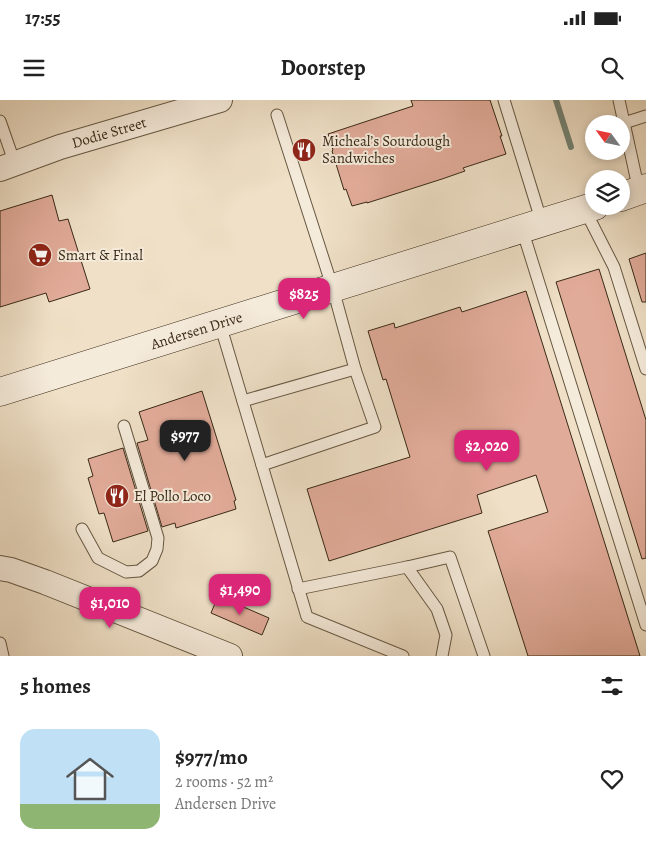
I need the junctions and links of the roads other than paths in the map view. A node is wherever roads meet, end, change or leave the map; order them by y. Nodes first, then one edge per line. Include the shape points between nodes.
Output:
1 (220, 100) edge
2 (504, 100) edge
3 (620, 102) edge
4 (174, 106) edge
5 (276, 115) dead end
6 (623, 115) edge
7 (646, 116) edge
8 (630, 120) edge
9 (0, 121) edge
10 (630, 160) edge
11 (7, 166) edge
12 (635, 192) edge
13 (585, 210) edge
14 (593, 215) edge
15 (532, 226) junction
16 (333, 288) junction
17 (220, 324) junction
18 (356, 369) junction
19 (646, 369) edge
20 (0, 392) edge
21 (243, 401) junction
22 (124, 426) dead end
23 (262, 465) junction
24 (82, 529) dead end
25 (407, 567) junction
26 (0, 568) edge
27 (298, 589) junction
28 (646, 625) edge
29 (0, 643) edge
30 (3, 656) edge
31 (230, 656) edge
32 (403, 656) edge
33 (442, 656) edge
34 (484, 656) edge

1 - 4 street, Dodie Street
2 - 15 lane
3 - 6 lane
4 - 11 street, Dodie Street
5 - 16 lane
7 - 8 lane
9 - 11 lane
10 - 12 lane
13 - 15 main road, Andersen Drive
14 - 19 lane via 614,267
15 - 16 main road, Andersen Drive
15 - 28 lane
16 - 17 main road, Andersen Drive
16 - 18 lane
17 - 20 main road, Andersen Drive
17 - 21 lane
18 - 21 lane
18 - 23 lane via 375,427
21 - 23 lane
22 - 24 lane via 158,538 157,549 152,561 139,571 126,572 98,558
23 - 27 lane
25 - 27 lane
25 - 33 lane via 437,609 446,635
25 - 34 lane via 450,557
26 - 31 street via 45,582
27 - 32 lane via 307,617
29 - 30 lane

